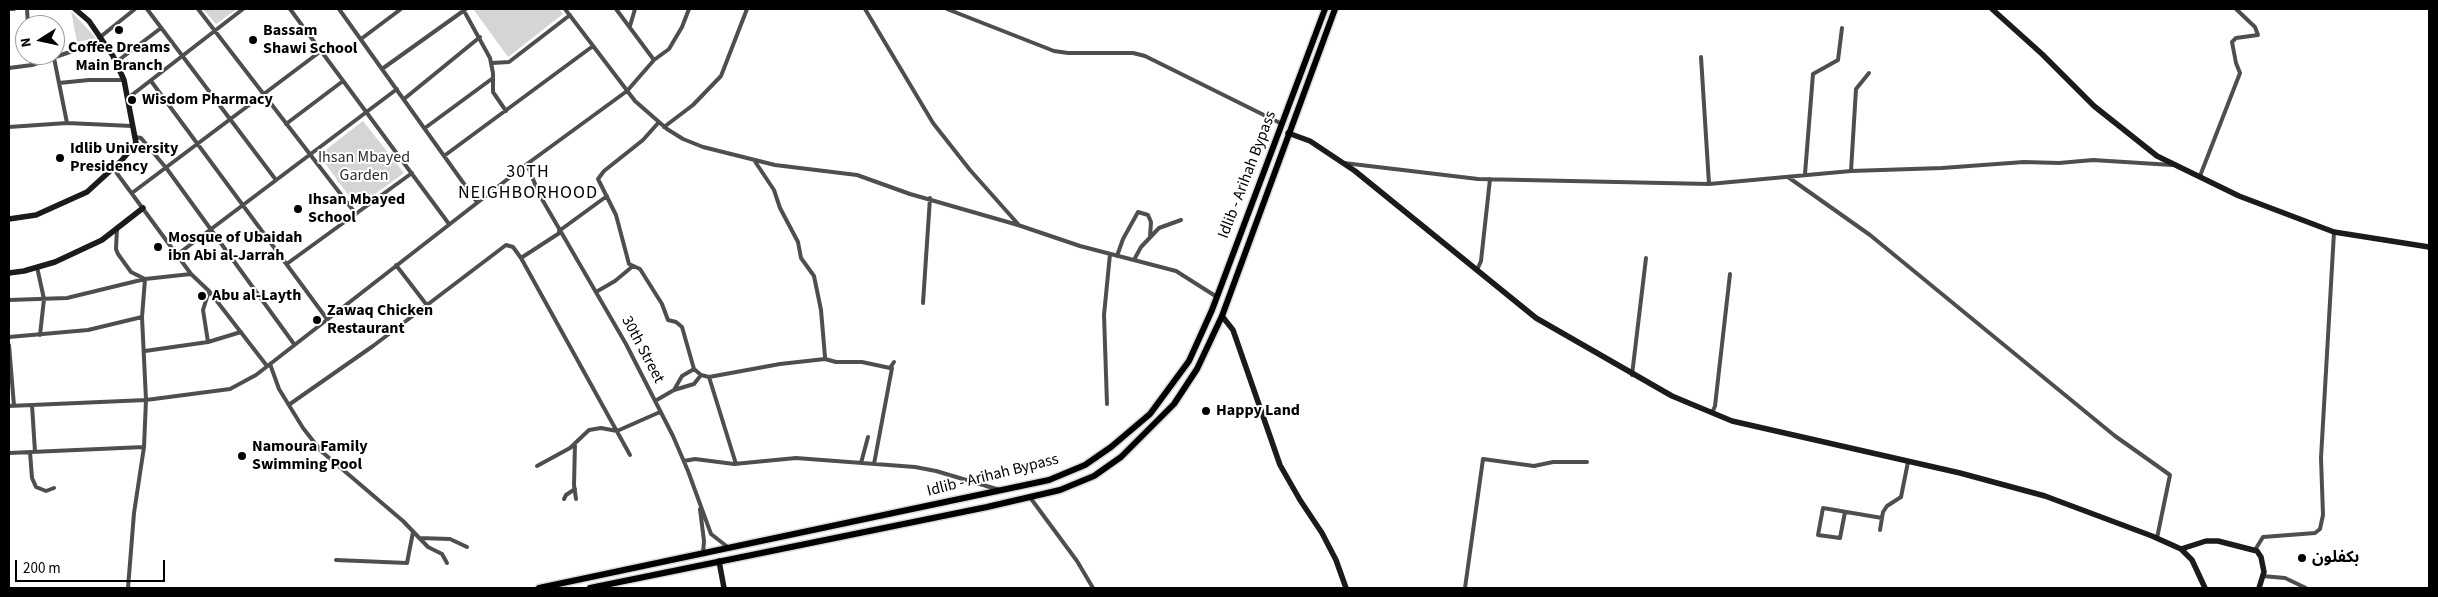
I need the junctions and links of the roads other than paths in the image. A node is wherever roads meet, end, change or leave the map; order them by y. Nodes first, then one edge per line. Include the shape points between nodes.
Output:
1 (9, 9) edge
2 (14, 9) edge
3 (75, 9) edge
4 (134, 9) edge
5 (146, 9) edge
6 (198, 9) edge
7 (243, 9) edge
8 (290, 9) edge
9 (339, 9) edge
10 (401, 9) edge
11 (464, 9) edge
12 (566, 9) edge
13 (616, 9) edge
14 (635, 9) edge
15 (689, 9) edge
16 (748, 9) edge
17 (865, 9) edge
18 (947, 9) edge
19 (1325, 9) edge
20 (1335, 9) edge
21 (1992, 9) edge
22 (2236, 9) edge
23 (570, 16) junction
24 (630, 26) junction
25 (161, 28) junction
26 (1842, 28) dead end
27 (215, 30) junction
28 (480, 37) junction
29 (101, 40) junction
30 (361, 40) junction
31 (593, 46) junction
32 (321, 51) junction
33 (65, 54) edge
34 (183, 57) junction
35 (1701, 57) dead end
36 (654, 60) junction
37 (115, 63) junction
38 (492, 63) junction
39 (32, 65) edge
40 (55, 65) edge
41 (9, 68) edge
42 (382, 69) junction
43 (1870, 73) dead end
44 (493, 78) junction
45 (124, 80) junction
46 (151, 81) junction
47 (343, 81) junction
48 (59, 83) junction
49 (397, 89) junction
50 (627, 91) junction
51 (263, 94) junction
52 (128, 98) junction
53 (404, 99) junction
54 (506, 111) junction
55 (367, 113) junction
56 (230, 119) junction
57 (659, 122) junction
58 (67, 123) junction
59 (286, 124) junction
60 (1282, 124) junction
61 (132, 126) junction
62 (9, 127) edge
63 (664, 127) junction
64 (425, 128) junction
65 (1288, 133) junction
66 (135, 138) junction
67 (198, 144) junction
68 (309, 156) junction
69 (444, 156) junction
70 (754, 160) junction
71 (1342, 163) junction
72 (527, 164) junction
73 (2175, 165) junction
74 (113, 168) junction
75 (167, 169) junction
76 (1851, 171) junction
77 (412, 173) junction
78 (1805, 174) junction
79 (2200, 176) junction
80 (1788, 177) junction
81 (1490, 179) junction
82 (276, 180) junction
83 (1709, 184) junction
84 (132, 192) junction
85 (607, 196) junction
86 (930, 198) junction
87 (477, 202) junction
88 (242, 205) junction
89 (143, 208) junction
90 (356, 214) junction
91 (1247, 214) junction
92 (1257, 218) junction
93 (9, 219) edge
94 (1181, 220) dead end
95 (449, 224) junction
96 (1018, 225) junction
97 (117, 228) junction
98 (211, 228) junction
99 (560, 232) junction
100 (2334, 232) junction
101 (1150, 237) junction
102 (2429, 247) edge
103 (178, 254) junction
104 (1110, 254) junction
105 (1118, 256) junction
106 (521, 258) junction
107 (1135, 258) junction
108 (1646, 258) dead end
109 (288, 263) junction
110 (396, 265) junction
111 (633, 266) junction
112 (37, 267) junction
113 (1477, 270) junction
114 (9, 273) edge
115 (191, 274) junction
116 (1730, 274) dead end
117 (145, 279) junction
118 (209, 290) junction
119 (596, 292) junction
120 (1216, 297) junction
121 (44, 299) junction
122 (9, 300) edge
123 (923, 303) dead end
124 (426, 304) junction
125 (1222, 316) junction
126 (142, 317) junction
127 (327, 318) junction
128 (242, 332) junction
129 (40, 335) junction
130 (9, 337) edge
131 (208, 342) junction
132 (294, 344) junction
133 (9, 345) edge
134 (145, 351) junction
135 (825, 359) junction
136 (894, 362) dead end
137 (268, 365) junction
138 (892, 368) junction
139 (694, 369) junction
140 (701, 375) junction
141 (1632, 375) junction
142 (709, 377) junction
143 (674, 390) junction
144 (146, 400) junction
145 (655, 401) junction
146 (290, 404) junction
147 (1107, 404) dead end
148 (32, 405) junction
149 (11, 406) edge
150 (660, 412) junction
151 (1712, 414) junction
152 (617, 431) junction
153 (868, 437) dead end
154 (575, 443) junction
155 (144, 447) junction
156 (30, 452) junction
157 (35, 452) junction
158 (9, 453) edge
159 (630, 455) dead end
160 (684, 461) junction
161 (1587, 462) dead end
162 (1908, 462) junction
163 (736, 464) junction
164 (860, 464) junction
165 (874, 464) junction
166 (537, 466) dead end
167 (54, 488) dead end
168 (575, 489) junction
169 (1001, 490) junction
170 (1029, 496) junction
171 (564, 499) dead end
172 (576, 499) dead end
173 (699, 502) junction
174 (1845, 512) junction
175 (1882, 518) junction
176 (1880, 530) dead end
177 (413, 532) junction
178 (419, 538) junction
179 (2157, 538) junction
180 (765, 541) junction
181 (468, 547) dead end
182 (729, 548) junction
183 (2181, 550) junction
184 (2255, 550) junction
185 (766, 551) junction
186 (703, 554) junction
187 (336, 560) dead end
188 (719, 561) junction
189 (448, 563) dead end
190 (2262, 576) junction
191 (1091, 587) edge
192 (128, 588) edge
193 (539, 588) edge
194 (590, 588) edge
195 (724, 588) edge
196 (1346, 588) edge
197 (1465, 588) edge
198 (2205, 588) edge
199 (2260, 588) edge
200 (2306, 588) edge

1 - 2 street
3 - 29 street via 90,21
4 - 29 street
5 - 25 street
6 - 27 street
7 - 27 street
8 - 32 street
9 - 30 street
10 - 30 street
11 - 28 street
11 - 42 street
12 - 23 street
13 - 24 street
14 - 24 street
15 - 36 street via 668,49
16 - 63 street via 721,76 693,105
17 - 96 street via 933,124
18 - 60 street via 1054,51 1145,56
19 - 60 main road, Idlib - Arihah Bypass
20 - 65 main road, Idlib - Arihah Bypass
21 - 73 street via 2094,106 2157,156
22 - 79 street via 2255,27 2258,36 2236,38 2232,42 2240,73
23 - 31 street
23 - 38 street via 509,62
24 - 36 street
25 - 34 street
25 - 37 street
26 - 78 street via 1838,60 1813,74
27 - 34 street
27 - 51 street
28 - 38 street
28 - 53 street
29 - 33 street
29 - 37 street
30 - 42 street
31 - 50 street
31 - 54 street
32 - 47 street
32 - 51 street
34 - 46 street
34 - 56 street
35 - 83 street
36 - 50 street
37 - 45 street
38 - 44 street
39 - 41 street
40 - 48 street
42 - 49 street
43 - 76 street via 1856,89
44 - 54 street via 493,92
44 - 64 street
45 - 48 street
45 - 52 street
46 - 52 street
46 - 67 street
47 - 55 street
47 - 59 street
48 - 58 street
49 - 53 street
49 - 55 street
50 - 57 street
50 - 72 street
51 - 56 street
51 - 59 street
52 - 61 street
53 - 64 street
54 - 69 street
55 - 68 street
55 - 77 street
56 - 67 street
56 - 82 street
57 - 63 street
57 - 85 street via 598,179
58 - 61 street
58 - 62 street
59 - 68 street
60 - 91 main road, Idlib - Arihah Bypass
61 - 66 street
63 - 70 street via 703,147
64 - 69 street
65 - 71 street via 1310,141
65 - 92 main road, Idlib - Arihah Bypass
66 - 74 street via 136,142
66 - 75 street via 141,138
67 - 75 street
67 - 88 street
68 - 82 street
68 - 90 street
69 - 87 street
70 - 86 street via 794,169 857,175
70 - 135 street via 774,190 798,242 801,258 814,276
71 - 81 street
71 - 113 street via 1389,197
72 - 87 street
72 - 99 street, 30th Street
73 - 76 street via 2093,160
73 - 79 street
74 - 84 street
74 - 93 street via 87,192 36,215
75 - 84 street
75 - 98 street
76 - 78 street
77 - 90 street
77 - 95 street
78 - 80 street
79 - 100 street via 2239,196
80 - 83 street
80 - 179 street via 1870,235 2115,436 2170,475
81 - 83 street
81 - 113 street via 1481,261
82 - 88 street
84 - 89 street
85 - 99 street
85 - 111 street via 620,228 629,264
86 - 96 street
86 - 123 street
87 - 95 street
88 - 98 street
88 - 109 street
89 - 97 street
89 - 103 street
90 - 109 street
91 - 92 main road
91 - 120 main road, Idlib - Arihah Bypass
92 - 125 main road, Idlib - Arihah Bypass
94 - 101 street via 1160,228
95 - 110 street
96 - 104 street
97 - 112 street via 102,240
97 - 117 street via 118,254 131,272
98 - 103 street
98 - 132 street
99 - 106 street
99 - 119 street, 30th Street
100 - 102 street
100 - 184 street via 2320,529 2315,533 2263,537
101 - 105 street via 1152,226 1148,215 1138,212
101 - 107 street
103 - 115 street
104 - 105 street
104 - 147 street via 1104,315
105 - 107 street
106 - 124 street via 513,247 506,246
106 - 152 street
107 - 120 street via 1176,271
108 - 141 street
109 - 127 street
110 - 124 street
110 - 127 street
111 - 119 street
111 - 139 street via 640,269 668,320 682,327
112 - 114 street
112 - 121 street
113 - 141 street via 1536,318
115 - 117 street
115 - 118 street
116 - 151 street
117 - 121 street via 67,298
117 - 126 street
118 - 128 street
118 - 131 street via 204,310
119 - 145 street, 30th Street
120 - 169 main road, Idlib - Arihah Bypass via 1189,360 1150,414 1085,465 1049,480
121 - 122 street
121 - 129 street
124 - 146 street
125 - 170 main road, Idlib - Arihah Bypass via 1197,369 1174,404 1121,457 1094,476 1060,490
125 - 196 street via 1233,330 1280,465 1322,533
126 - 129 street via 88,330
126 - 134 street
127 - 132 street
128 - 131 street
128 - 137 street
129 - 130 street
131 - 134 street
132 - 137 street
133 - 149 street
134 - 144 street
135 - 138 street
135 - 142 street
136 - 138 street
137 - 144 street via 230,389
137 - 146 street
138 - 165 street
139 - 140 street
139 - 143 street via 682,376
140 - 142 street
140 - 143 street via 694,384
141 - 151 street
142 - 163 street
143 - 145 street
144 - 148 street
144 - 155 street
145 - 150 street, 30th Street
146 - 177 street via 312,440 333,463
148 - 149 street
148 - 157 street
150 - 152 street
150 - 160 street, 30th Street
151 - 162 street
152 - 154 street via 589,430
152 - 159 street
153 - 164 street
154 - 166 street
154 - 168 street
155 - 157 street
155 - 192 street
156 - 157 street
156 - 158 street
156 - 167 street via 36,487 46,491
160 - 163 street via 695,459
160 - 173 street, 30th Street
161 - 197 street via 1553,462 1534,466 1483,459
162 - 175 street via 1901,497 1887,506
162 - 179 street via 2045,496
163 - 164 street via 796,458
164 - 165 street
165 - 169 street via 936,471
168 - 171 street
168 - 172 street
169 - 180 main road, Idlib - Arihah Bypass
170 - 185 main road, Idlib - Arihah Bypass
170 - 191 street
173 - 182 street, 30th Street via 711,534
173 - 186 street
174 - 174 street via 1822,508 1818,535 1840,538
174 - 175 street
175 - 176 street
177 - 178 street
177 - 187 street via 407,563
178 - 181 street via 450,539
178 - 189 street via 442,554
179 - 183 street
180 - 182 main road, Idlib - Arihah Bypass
180 - 185 main road
182 - 186 main road, Idlib - Arihah Bypass
183 - 184 street via 2218,541
183 - 198 street via 2192,560
184 - 190 street via 2261,557
185 - 188 main road, Idlib - Arihah Bypass
186 - 193 main road, Idlib - Arihah Bypass
188 - 194 main road, Idlib - Arihah Bypass
188 - 195 street
190 - 199 street
190 - 200 street via 2285,578

